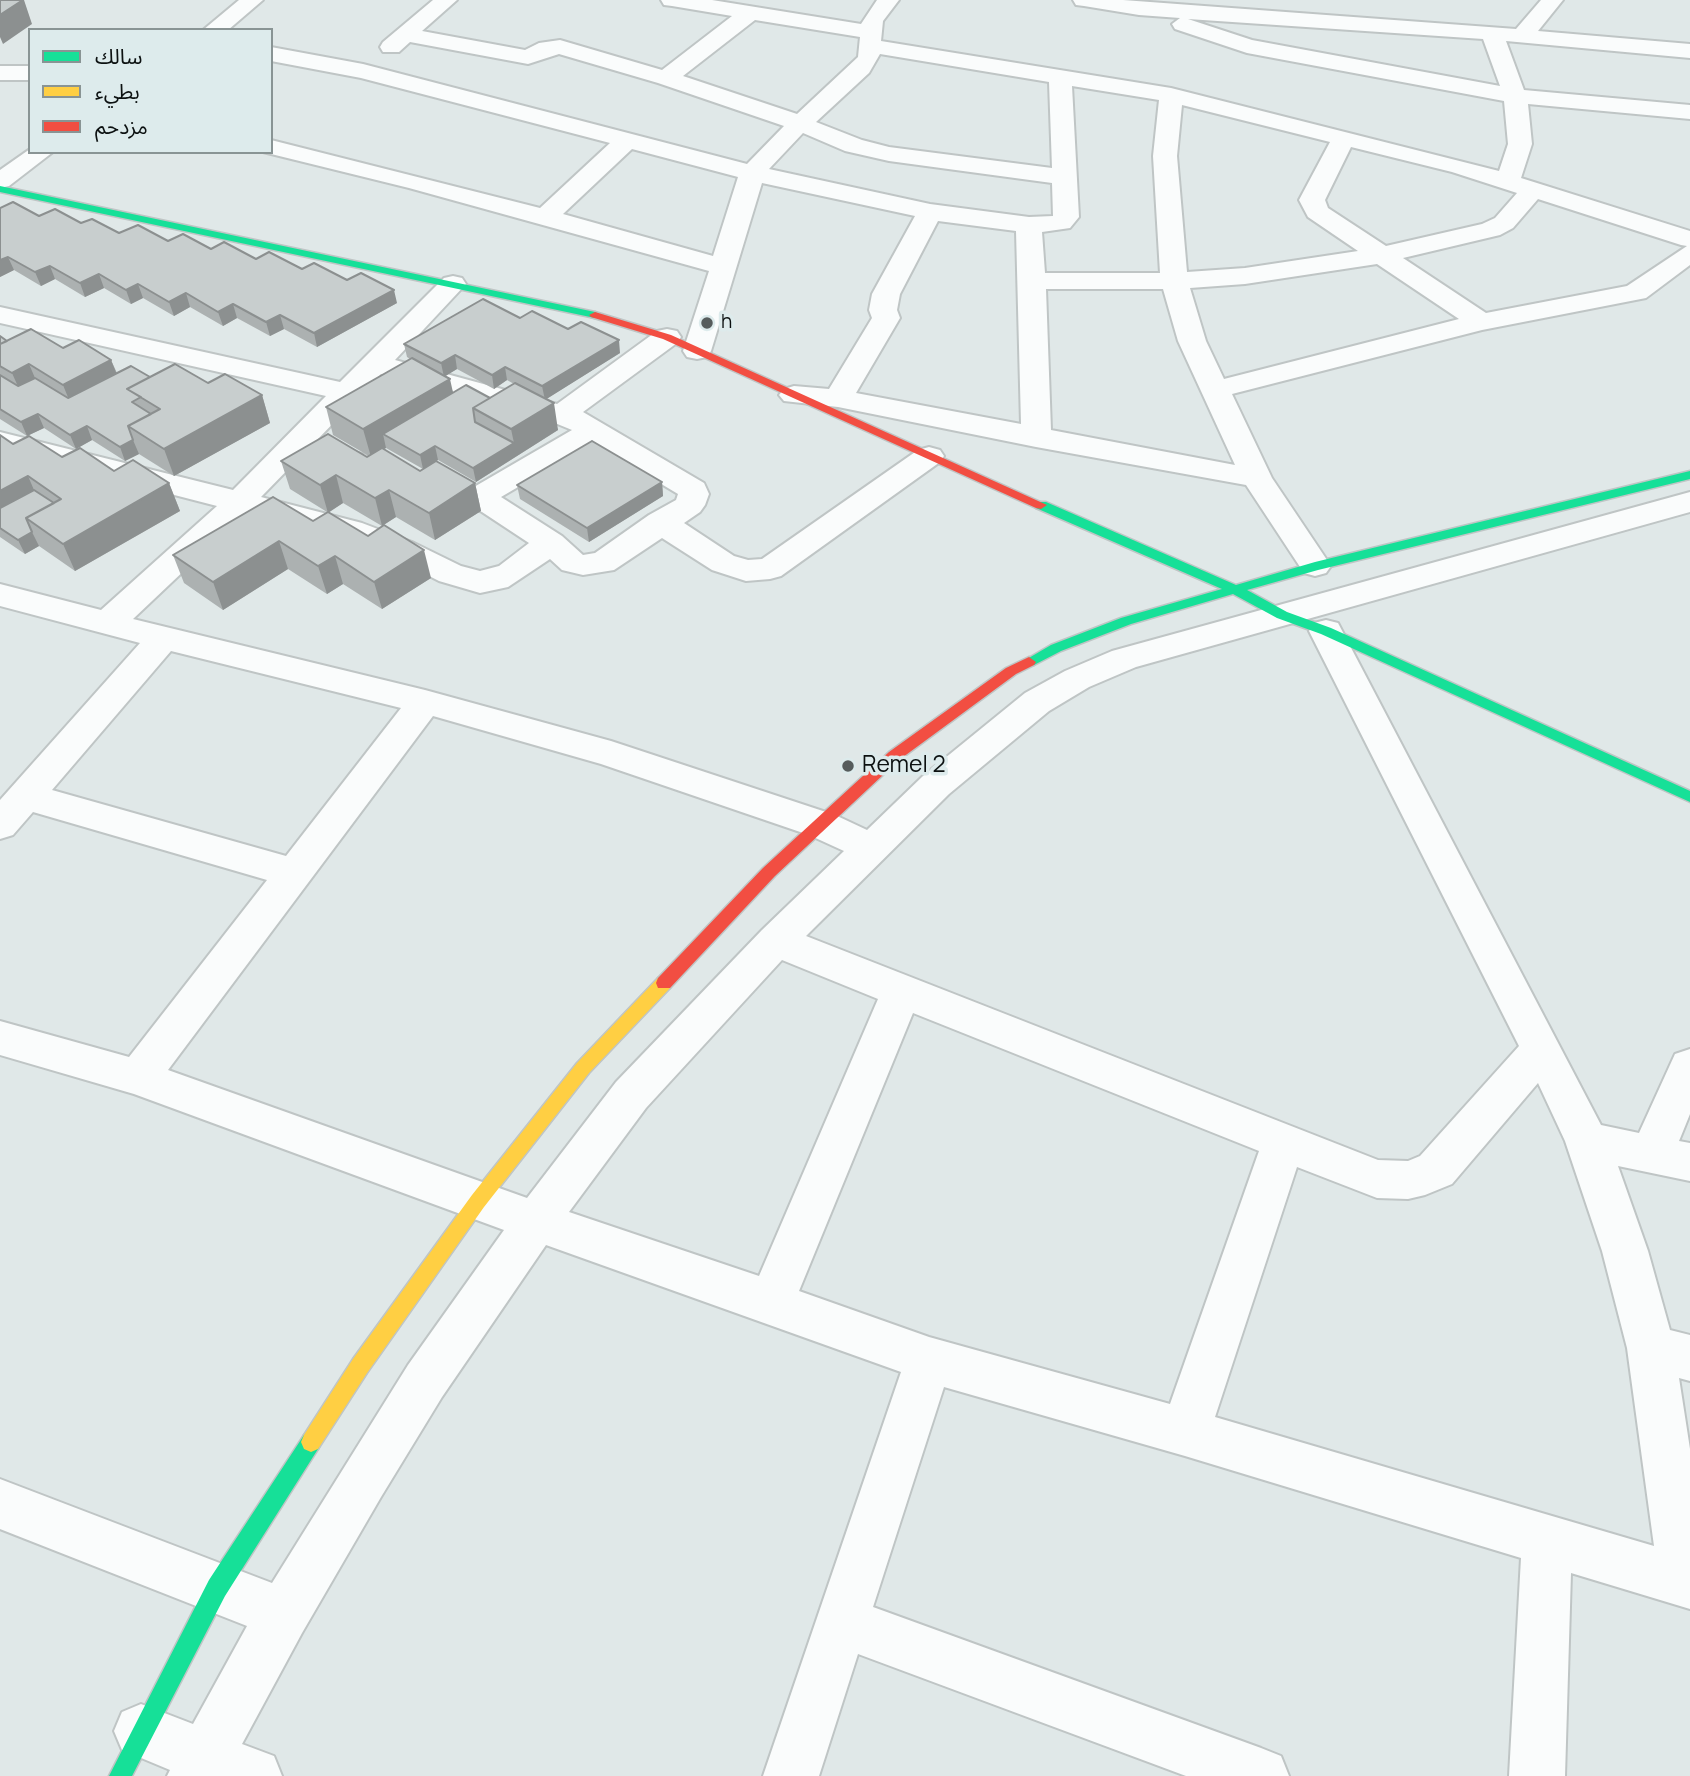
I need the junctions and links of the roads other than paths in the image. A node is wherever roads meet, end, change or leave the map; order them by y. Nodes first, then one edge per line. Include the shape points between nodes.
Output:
1 (252, 0) edge
2 (446, 0) edge
3 (672, 0) edge
4 (888, 0) edge
5 (1084, 0) edge
6 (1552, 0) edge
7 (1139, 9) junction
8 (750, 13) junction
9 (217, 28) edge
10 (1492, 34) junction
11 (405, 35) junction
12 (1521, 37) junction
13 (871, 39) junction
14 (1690, 51) edge
15 (273, 54) edge
16 (363, 71) junction
17 (28, 73) edge
18 (1, 74) edge
19 (1060, 77) junction
20 (666, 78) junction
21 (1171, 95) junction
22 (1516, 96) junction
23 (1690, 112) edge
24 (799, 123) junction
25 (1343, 139) junction
26 (627, 140) junction
27 (273, 146) edge
28 (38, 154) edge
29 (752, 173) junction
30 (1065, 177) junction
31 (0, 181) edge
32 (1508, 181) junction
33 (0, 189) edge
34 (1534, 189) junction
35 (930, 212) junction
36 (545, 217) junction
37 (1029, 225) junction
38 (1686, 236) edge
39 (1384, 255) junction
40 (725, 267) junction
41 (1032, 281) junction
42 (1174, 281) junction
43 (453, 284) junction
44 (0, 315) edge
45 (1481, 322) junction
46 (667, 337) junction
47 (697, 351) junction
48 (375, 363) junction
49 (1215, 390) junction
50 (346, 392) junction
51 (793, 395) junction
52 (838, 398) junction
53 (561, 415) junction
54 (594, 430) junction
55 (1037, 438) junction
56 (0, 441) edge
57 (293, 445) junction
58 (929, 456) junction
59 (1690, 475) edge
60 (1257, 478) junction
61 (477, 498) junction
62 (240, 501) junction
63 (1690, 502) edge
64 (660, 522) junction
65 (551, 544) junction
66 (1315, 565) junction
67 (1232, 589) junction
68 (0, 595) edge
69 (1282, 615) junction
70 (108, 623) junction
71 (1326, 631) junction
72 (164, 639) junction
73 (425, 702) junction
74 (25, 796) junction
75 (1690, 797) edge
76 (0, 825) edge
77 (822, 825) junction
78 (872, 848) junction
79 (294, 873) junction
80 (776, 941) junction
81 (902, 991) junction
82 (0, 1038) edge
83 (1542, 1049) junction
84 (1690, 1066) edge
85 (138, 1077) junction
86 (1283, 1141) junction
87 (1587, 1141) junction
88 (1670, 1158) edge
89 (478, 1201) junction
90 (537, 1220) junction
91 (771, 1302) junction
92 (1670, 1353) edge
93 (929, 1360) junction
94 (1185, 1432) junction
95 (0, 1504) edge
96 (1547, 1541) junction
97 (1687, 1581) edge
98 (217, 1588) junction
99 (283, 1614) junction
100 (842, 1622) junction
101 (131, 1753) edge
102 (200, 1766) edge
103 (254, 1776) edge
104 (791, 1776) edge
105 (1261, 1776) edge
106 (1537, 1776) edge

1 - 9 street
2 - 11 street
3 - 8 street
4 - 13 street via 872,20
5 - 7 street
6 - 12 street
7 - 10 street
7 - 22 street via 1247,46
8 - 13 street
8 - 20 street
10 - 12 street
10 - 22 street
11 - 16 street
11 - 20 street via 523,57 560,47
12 - 14 street
13 - 19 street
13 - 24 street via 869,57 861,68
15 - 16 street
16 - 26 street
17 - 18 street
19 - 21 street
19 - 30 street
20 - 24 street
21 - 25 street
21 - 42 street via 1165,156
22 - 23 street
22 - 32 street via 1520,144
24 - 29 street
24 - 30 street via 878,151
25 - 32 street
25 - 39 street via 1313,206 1323,218
26 - 29 street
26 - 36 street
27 - 36 street
28 - 31 street
29 - 35 street
29 - 40 street
30 - 37 street via 1064,221
32 - 34 street
33 - 43 street
34 - 38 street
34 - 39 street via 1504,223 1491,230
35 - 37 street
35 - 52 street via 886,294 886,318
36 - 40 street
37 - 41 street
38 - 45 street via 1636,292
39 - 42 street via 1245,276
39 - 45 street
40 - 47 street
41 - 42 street
41 - 55 street
42 - 49 street via 1192,341
43 - 46 street via 600,315
43 - 48 street
44 - 50 street
45 - 49 street
46 - 47 street
46 - 53 street
47 - 51 street
48 - 50 street
48 - 53 street
49 - 60 street
50 - 57 street
51 - 52 street
51 - 58 street
52 - 55 street
53 - 54 street
54 - 61 street
54 - 64 street via 693,490 689,505
55 - 60 street
56 - 62 street
57 - 61 street
57 - 62 street
58 - 64 street via 770,569 746,571 723,563
58 - 67 street
59 - 66 street
60 - 66 street
61 - 65 street
62 - 65 street via 351,530 450,574 481,582 510,573
62 - 70 street
63 - 69 street
64 - 65 street via 594,565 573,563
66 - 67 street
67 - 69 street
67 - 77 street via 1126,621 1011,671 894,756
68 - 70 street
69 - 71 street
69 - 78 street via 1124,659 1037,702 936,785
70 - 72 street
71 - 75 street
71 - 83 street
72 - 73 street
72 - 74 street
73 - 77 street via 611,754
73 - 79 street
74 - 76 street
74 - 79 street
77 - 78 street
77 - 89 street via 769,873 583,1068
78 - 80 street
79 - 85 street
80 - 81 street
80 - 90 street via 631,1095
81 - 86 street
81 - 91 street
82 - 85 street
83 - 86 street via 1436,1170 1425,1176 1377,1179
83 - 87 street
84 - 88 street
85 - 89 street
86 - 94 street
87 - 88 street
87 - 92 street via 1625,1251
89 - 90 street
89 - 98 street via 353,1377
90 - 91 street
90 - 99 street via 418,1391
91 - 93 street
92 - 97 street
93 - 94 street
93 - 100 street
94 - 96 street
95 - 98 street
96 - 97 street
96 - 106 street
98 - 99 street
98 - 101 street
99 - 102 street
100 - 104 street
100 - 105 street
101 - 102 street
102 - 103 street

